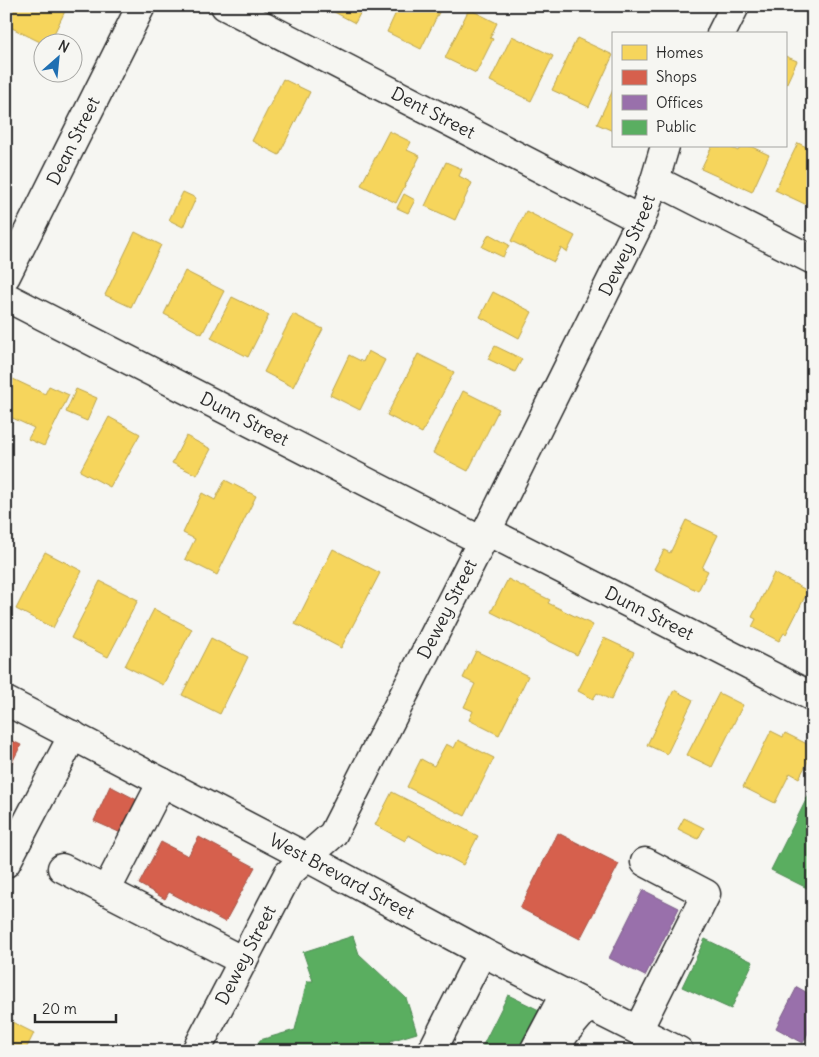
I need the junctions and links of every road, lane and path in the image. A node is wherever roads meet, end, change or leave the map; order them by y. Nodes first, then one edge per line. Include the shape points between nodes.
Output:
1 (141, 6) edge
2 (225, 6) edge
3 (735, 6) edge
4 (722, 32) edge
5 (664, 148) edge
6 (655, 180) junction
7 (641, 220) junction
8 (813, 260) edge
9 (6, 276) edge
10 (6, 298) edge
11 (484, 536) junction
12 (813, 697) edge
13 (6, 701) edge
14 (73, 736) junction
15 (162, 782) junction
16 (308, 858) junction
17 (645, 862) dead end
18 (6, 863) edge
19 (62, 868) dead end
20 (106, 890) junction
21 (482, 952) junction
22 (243, 961) junction
23 (577, 999) junction
24 (638, 1030) junction
25 (196, 1051) edge
26 (432, 1051) edge
27 (534, 1051) edge
28 (554, 1051) edge
29 (678, 1051) edge

1 - 9 street, Dean Street
2 - 7 street, Dent Street
3 - 4 street
5 - 6 street, Dewey Street
6 - 7 street, Dewey Street
6 - 8 street
7 - 11 street, Dewey Street
10 - 11 street, Dunn Street
11 - 12 street, Dunn Street
11 - 16 street, Dewey Street via 333,834
13 - 14 street, West Brevard Street
14 - 15 street, West Brevard Street
14 - 18 street
15 - 16 street, West Brevard Street
15 - 20 street
16 - 21 street, West Brevard Street
16 - 22 street, Dewey Street via 288,874
17 - 24 street via 706,894
19 - 20 street
20 - 22 street
21 - 23 street, West Brevard Street
21 - 26 street
22 - 25 street, Dewey Street
23 - 24 street, West Brevard Street
23 - 27 street
23 - 28 street via 565,1033
24 - 29 street, West Brevard Street

